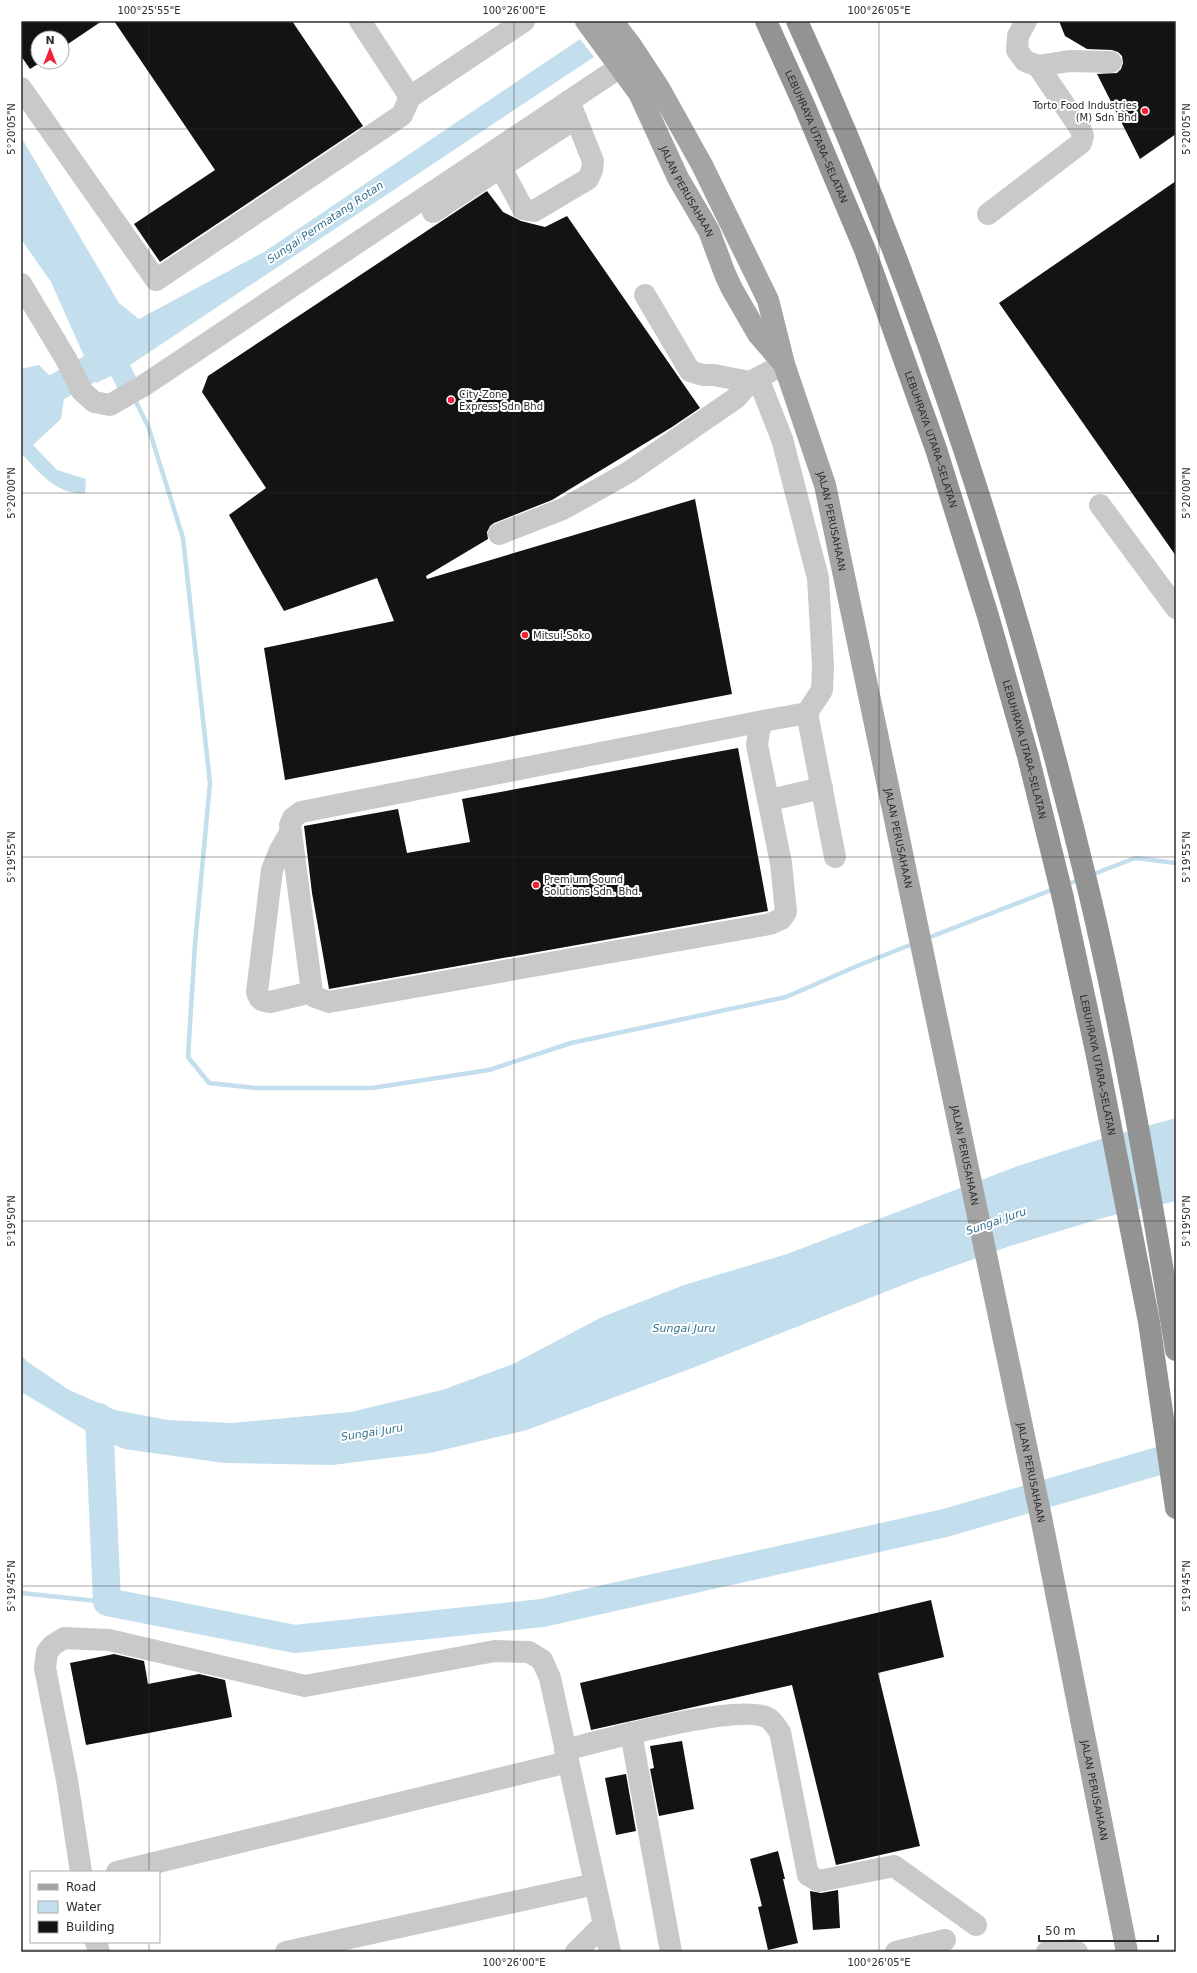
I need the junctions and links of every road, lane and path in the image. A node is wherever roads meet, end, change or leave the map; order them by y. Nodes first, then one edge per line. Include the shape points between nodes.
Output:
1 (360, 21) edge
2 (524, 21) edge
3 (586, 21) edge
4 (612, 21) edge
5 (766, 21) edge
6 (797, 21) edge
7 (1026, 21) edge
8 (1112, 62) dead end
9 (1038, 66) junction
10 (620, 67) junction
11 (21, 88) edge
12 (410, 97) junction
13 (572, 109) junction
14 (500, 166) junction
15 (432, 212) dead end
16 (988, 214) dead end
17 (21, 284) edge
18 (645, 294) dead end
19 (784, 364) junction
20 (754, 380) junction
21 (1100, 505) dead end
22 (499, 534) dead end
23 (1176, 608) edge
24 (807, 713) junction
25 (763, 721) junction
26 (822, 788) junction
27 (770, 800) junction
28 (290, 833) junction
29 (836, 857) dead end
30 (312, 992) junction
31 (1176, 1350) edge
32 (1175, 1500) edge
33 (631, 1733) junction
34 (567, 1756) junction
35 (81, 1871) edge
36 (121, 1871) edge
37 (595, 1884) junction
38 (604, 1924) junction
39 (976, 1925) dead end
40 (945, 1940) dead end
41 (1050, 1951) edge
42 (286, 1952) edge
43 (576, 1952) edge
44 (610, 1952) edge
45 (671, 1952) edge
46 (896, 1952) edge
47 (1077, 1952) edge
48 (1127, 1952) edge

1 - 12 lane
2 - 12 lane
3 - 10 main road, JALAN PERUSAHAAN
4 - 19 main road, JALAN PERUSAHAAN via 659,88 702,165 768,300
5 - 32 highway, LEBUHRAYA UTARA–SELATAN via 865,250 936,449 1028,756 1063,898 1097,1056 1149,1322
6 - 31 highway via 899,265 950,406 988,524 1053,750 1089,892 1122,1050
7 - 9 lane via 1018,36 1017,50 1025,61
8 - 9 lane via 1069,61
9 - 16 lane via 1080,128 1083,136 1081,143
10 - 13 lane
10 - 19 main road, JALAN PERUSAHAAN via 639,93 678,178 709,231 725,274 747,315 758,334
11 - 12 lane via 156,280 402,115
13 - 14 lane
13 - 14 lane via 593,161 588,179 534,211 528,211 524,209
13 - 17 lane via 110,405 94,402 82,391 66,358
14 - 15 lane
18 - 20 lane via 690,371 703,375
19 - 20 lane
19 - 48 main road, JALAN PERUSAHAAN via 825,485 1042,1522
20 - 22 lane via 736,398 629,472 563,509
20 - 24 lane via 782,439 818,578 822,690
21 - 23 lane
24 - 25 lane
24 - 26 lane
25 - 27 lane via 757,745
25 - 28 lane via 301,812 290,825
26 - 27 lane
26 - 29 lane
27 - 30 lane via 786,912 781,919 770,924 329,1002 315,997
28 - 30 lane
28 - 30 lane via 272,870 257,992 259,998 270,1002
33 - 34 lane
33 - 39 lane via 744,1714 768,1718 780,1732 808,1875 819,1881 894,1866
33 - 45 lane
34 - 35 lane via 550,1678 542,1660 529,1652 495,1651 305,1686 109,1640 64,1638 53,1644 47,1652 45,1668 67,1780
34 - 36 lane
34 - 37 lane
37 - 38 lane
37 - 42 lane
38 - 43 lane
38 - 44 lane
40 - 46 lane
41 - 47 lane

